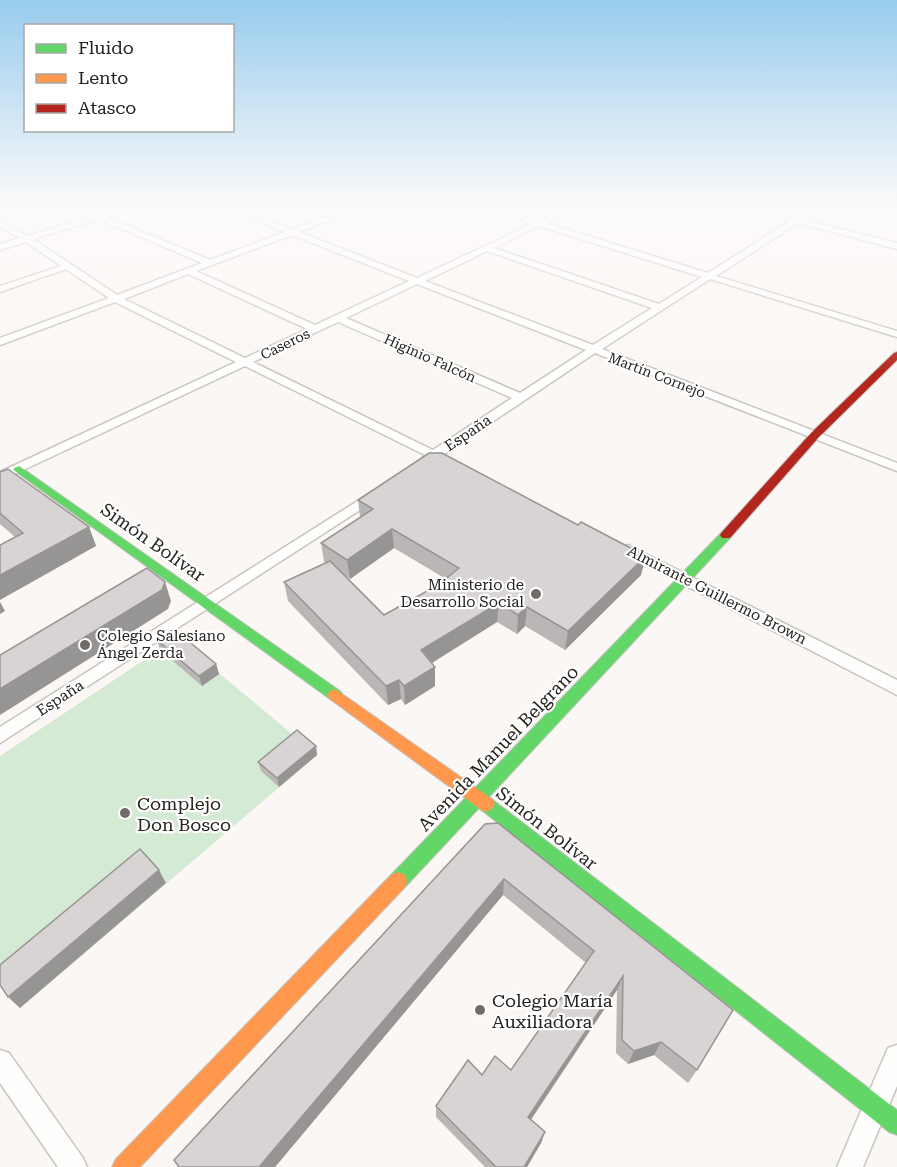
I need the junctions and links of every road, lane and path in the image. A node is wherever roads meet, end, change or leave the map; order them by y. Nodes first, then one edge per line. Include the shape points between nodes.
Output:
1 (64, 263) edge
2 (209, 263) edge
3 (373, 263) edge
4 (454, 263) edge
5 (531, 263) edge
6 (665, 263) edge
7 (730, 263) edge
8 (68, 266) junction
9 (188, 271) junction
10 (709, 277) junction
11 (418, 281) junction
12 (0, 289) edge
13 (115, 298) junction
14 (661, 308) junction
15 (339, 319) junction
16 (315, 329) junction
17 (897, 334) edge
18 (0, 342) edge
19 (592, 350) junction
20 (897, 355) edge
21 (246, 362) junction
22 (521, 398) junction
23 (816, 435) junction
24 (435, 455) junction
25 (897, 467) edge
26 (415, 468) edge
27 (19, 469) junction
28 (466, 471) edge
29 (0, 477) edge
30 (385, 487) edge
31 (613, 543) edge
32 (687, 579) junction
33 (207, 602) junction
34 (897, 688) edge
35 (0, 736) edge
36 (476, 796) junction
37 (897, 1057) edge
38 (0, 1062) edge
39 (875, 1107) junction
40 (897, 1124) edge
41 (74, 1167) edge
42 (124, 1167) edge
43 (850, 1167) edge

1 - 8 street
2 - 9 street
3 - 11 street, Martín Cornejo
4 - 11 street, Caseros
5 - 14 street
6 - 10 street
7 - 10 street, España
8 - 12 street
8 - 13 street
9 - 13 street
9 - 16 street
10 - 14 street, España
10 - 17 street
11 - 15 street, Caseros
11 - 19 street, Martín Cornejo
13 - 18 street
13 - 21 street
14 - 19 street, España
15 - 16 street, Caseros
15 - 22 street, Higinio Falcón
16 - 21 street, Caseros
19 - 22 street, España
19 - 23 street, Martín Cornejo
20 - 23 main road, Avenida Manuel Belgrano
21 - 24 street
21 - 27 street, Caseros
22 - 24 street, España
23 - 25 street, Martín Cornejo
23 - 32 main road, Avenida Manuel Belgrano
24 - 26 street, España
24 - 28 street
27 - 29 street, Caseros
27 - 33 main road, Simón Bolívar
30 - 33 street, España
31 - 32 street, Almirante Guillermo Brown
32 - 34 street, Almirante Guillermo Brown
32 - 36 main road, Avenida Manuel Belgrano
33 - 35 street, España
33 - 36 main road, Simón Bolívar
36 - 39 main road, Simón Bolívar
36 - 42 main road, Avenida Manuel Belgrano
37 - 39 street
38 - 41 street
39 - 40 main road, Simón Bolívar
39 - 43 street

